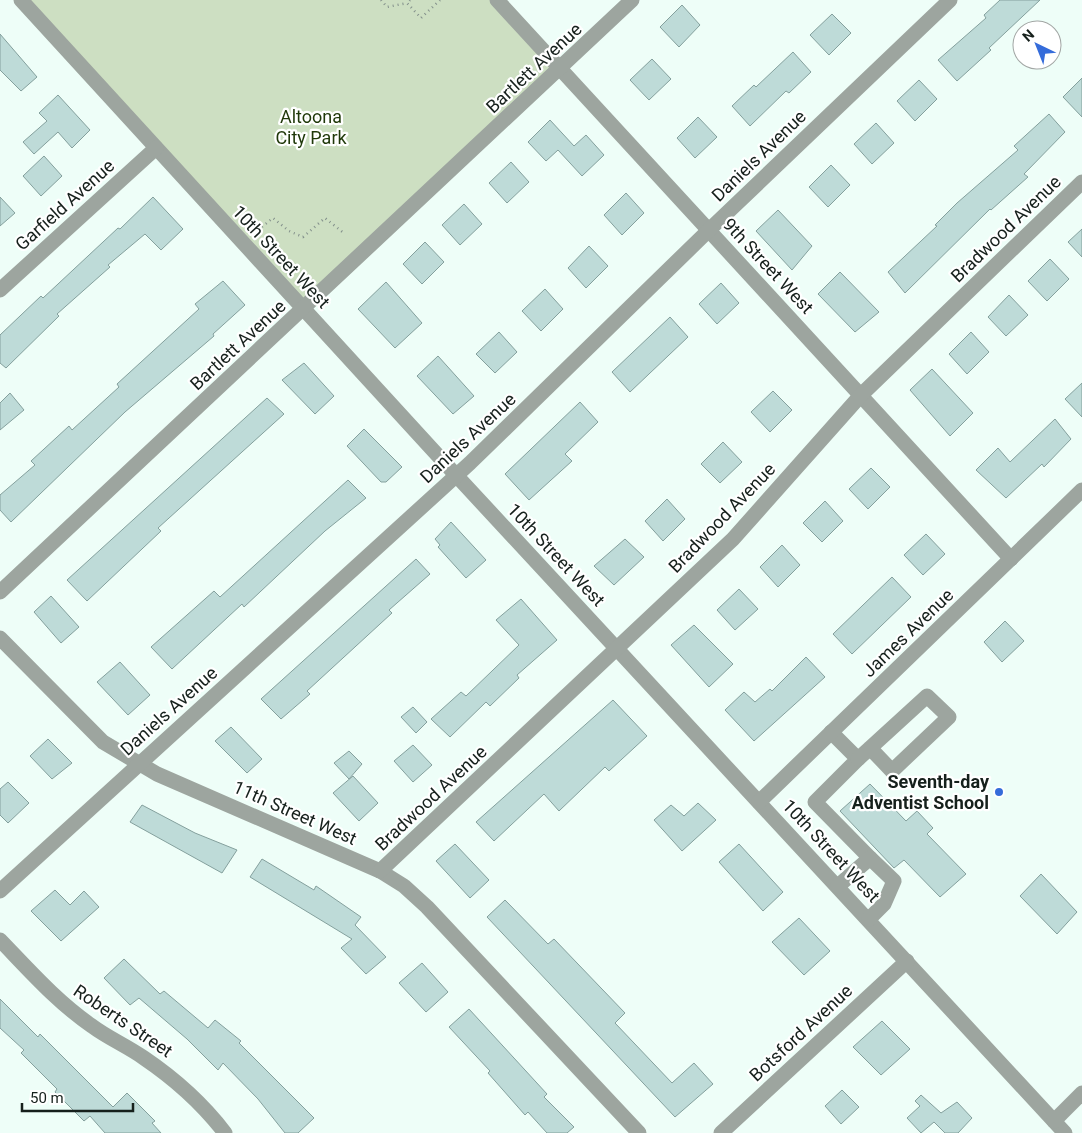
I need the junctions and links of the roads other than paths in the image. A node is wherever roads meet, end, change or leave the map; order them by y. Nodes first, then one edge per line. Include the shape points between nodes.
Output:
1 (20, 0) edge
2 (498, 0) edge
3 (632, 0) edge
4 (950, 0) edge
5 (560, 69) junction
6 (156, 148) junction
7 (1082, 182) edge
8 (709, 230) junction
9 (0, 290) edge
10 (304, 309) junction
11 (861, 394) junction
12 (456, 475) junction
13 (1082, 490) edge
14 (1011, 559) junction
15 (0, 592) edge
16 (0, 638) edge
17 (617, 649) junction
18 (831, 732) junction
19 (870, 748) junction
20 (858, 759) junction
21 (140, 764) junction
22 (759, 802) junction
23 (870, 858) junction
24 (380, 871) junction
25 (838, 886) junction
26 (0, 891) edge
27 (869, 919) junction
28 (0, 940) edge
29 (907, 961) junction
30 (1082, 1093) edge
31 (1054, 1121) junction
32 (225, 1133) edge
33 (639, 1133) edge
34 (721, 1133) edge
35 (1065, 1133) edge

1 - 6 street, 10th Street West
2 - 5 street, 9th Street West
3 - 5 street, Bartlett Avenue
4 - 8 street, Daniels Avenue
5 - 8 street, 9th Street West
5 - 10 street, Bartlett Avenue
6 - 9 street, Garfield Avenue
6 - 10 street, 10th Street West
7 - 11 street, Bradwood Avenue
8 - 11 street, 9th Street West
8 - 12 street, Daniels Avenue
10 - 12 street, 10th Street West
10 - 15 street, Bartlett Avenue
11 - 14 street, 9th Street West
11 - 17 street, Bradwood Avenue via 733,539
12 - 17 street, 10th Street West
12 - 21 street, Daniels Avenue
13 - 14 street, James Avenue
14 - 18 street, James Avenue
16 - 21 street, 11th Street West via 103,742
17 - 22 street, 10th Street West
17 - 24 street, Bradwood Avenue
18 - 20 street
18 - 22 street, James Avenue
19 - 19 street via 927,696 949,717 892,771
19 - 20 street
20 - 23 street via 815,802
21 - 24 street, 11th Street West
21 - 26 street, Daniels Avenue
22 - 25 street, 10th Street West
23 - 25 street
23 - 27 street via 894,881 884,904
24 - 33 street, 11th Street West via 404,886 427,907
25 - 27 street, 10th Street West
27 - 29 street, 10th Street West
28 - 32 street, Roberts Street via 54,996 92,1026 176,1081 207,1110
29 - 31 street, 10th Street West
29 - 34 street, Botsford Avenue
30 - 31 street
31 - 35 street, 10th Street West

